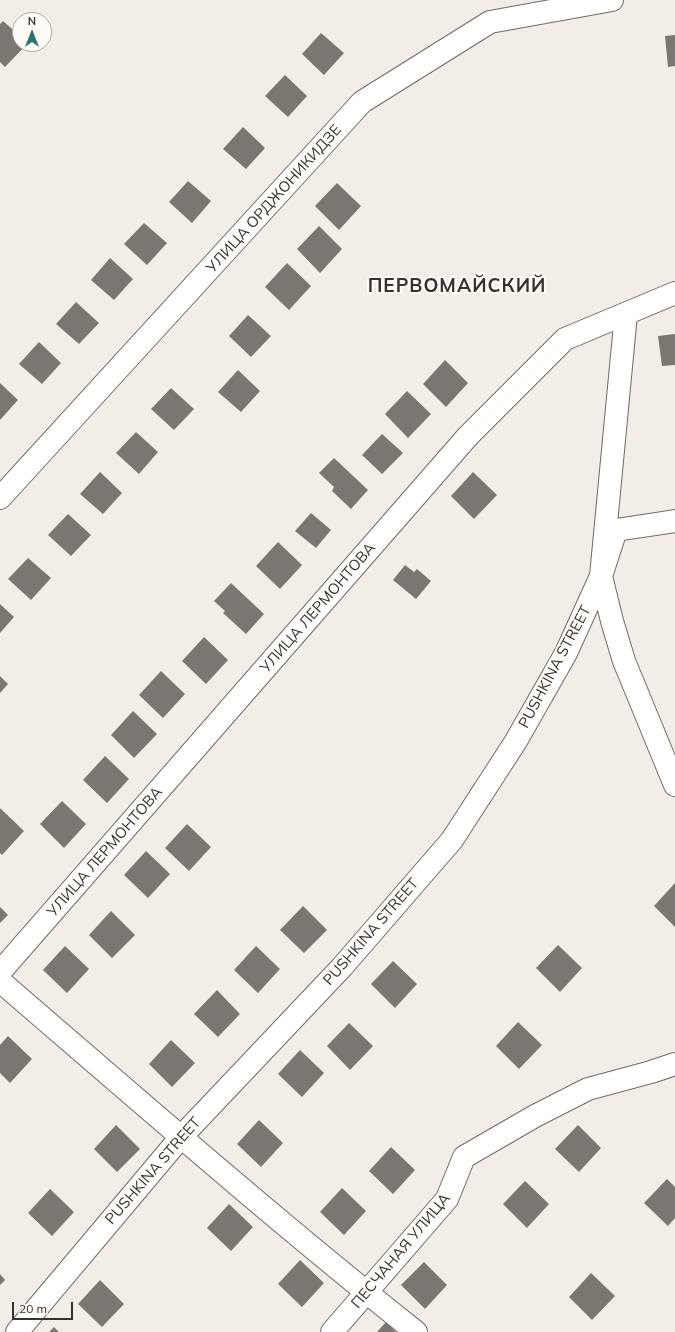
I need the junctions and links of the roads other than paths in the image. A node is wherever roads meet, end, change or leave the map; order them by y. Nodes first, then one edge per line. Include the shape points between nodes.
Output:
1 (612, 0) edge
2 (675, 293) edge
3 (626, 314) junction
4 (0, 498) edge
5 (675, 521) edge
6 (601, 576) junction
7 (675, 785) edge
8 (0, 972) edge
9 (0, 981) edge
10 (675, 1064) edge
11 (181, 1136) junction
12 (367, 1293) junction
13 (17, 1332) edge
14 (332, 1332) edge
15 (416, 1332) edge

1 - 4 street, УЛИЦА ОРДЖОНИКИДЗЕ via 490,22 362,102
2 - 3 street, УЛИЦА ЛЕРМОНТОВА
3 - 6 street
3 - 8 street, УЛИЦА ЛЕРМОНТОВА via 565,339 468,436
5 - 6 street, PUSHKINA STREET via 616,530
6 - 7 street via 624,662
6 - 11 street, PUSHKINA STREET via 562,660 516,741 452,840 342,967
9 - 11 street
10 - 12 street, ПЕСЧАНАЯ УЛИЦА via 588,1089 464,1157 447,1199
11 - 12 street
11 - 13 street, PUSHKINA STREET
12 - 14 street, ПЕСЧАНАЯ УЛИЦА
12 - 15 street

